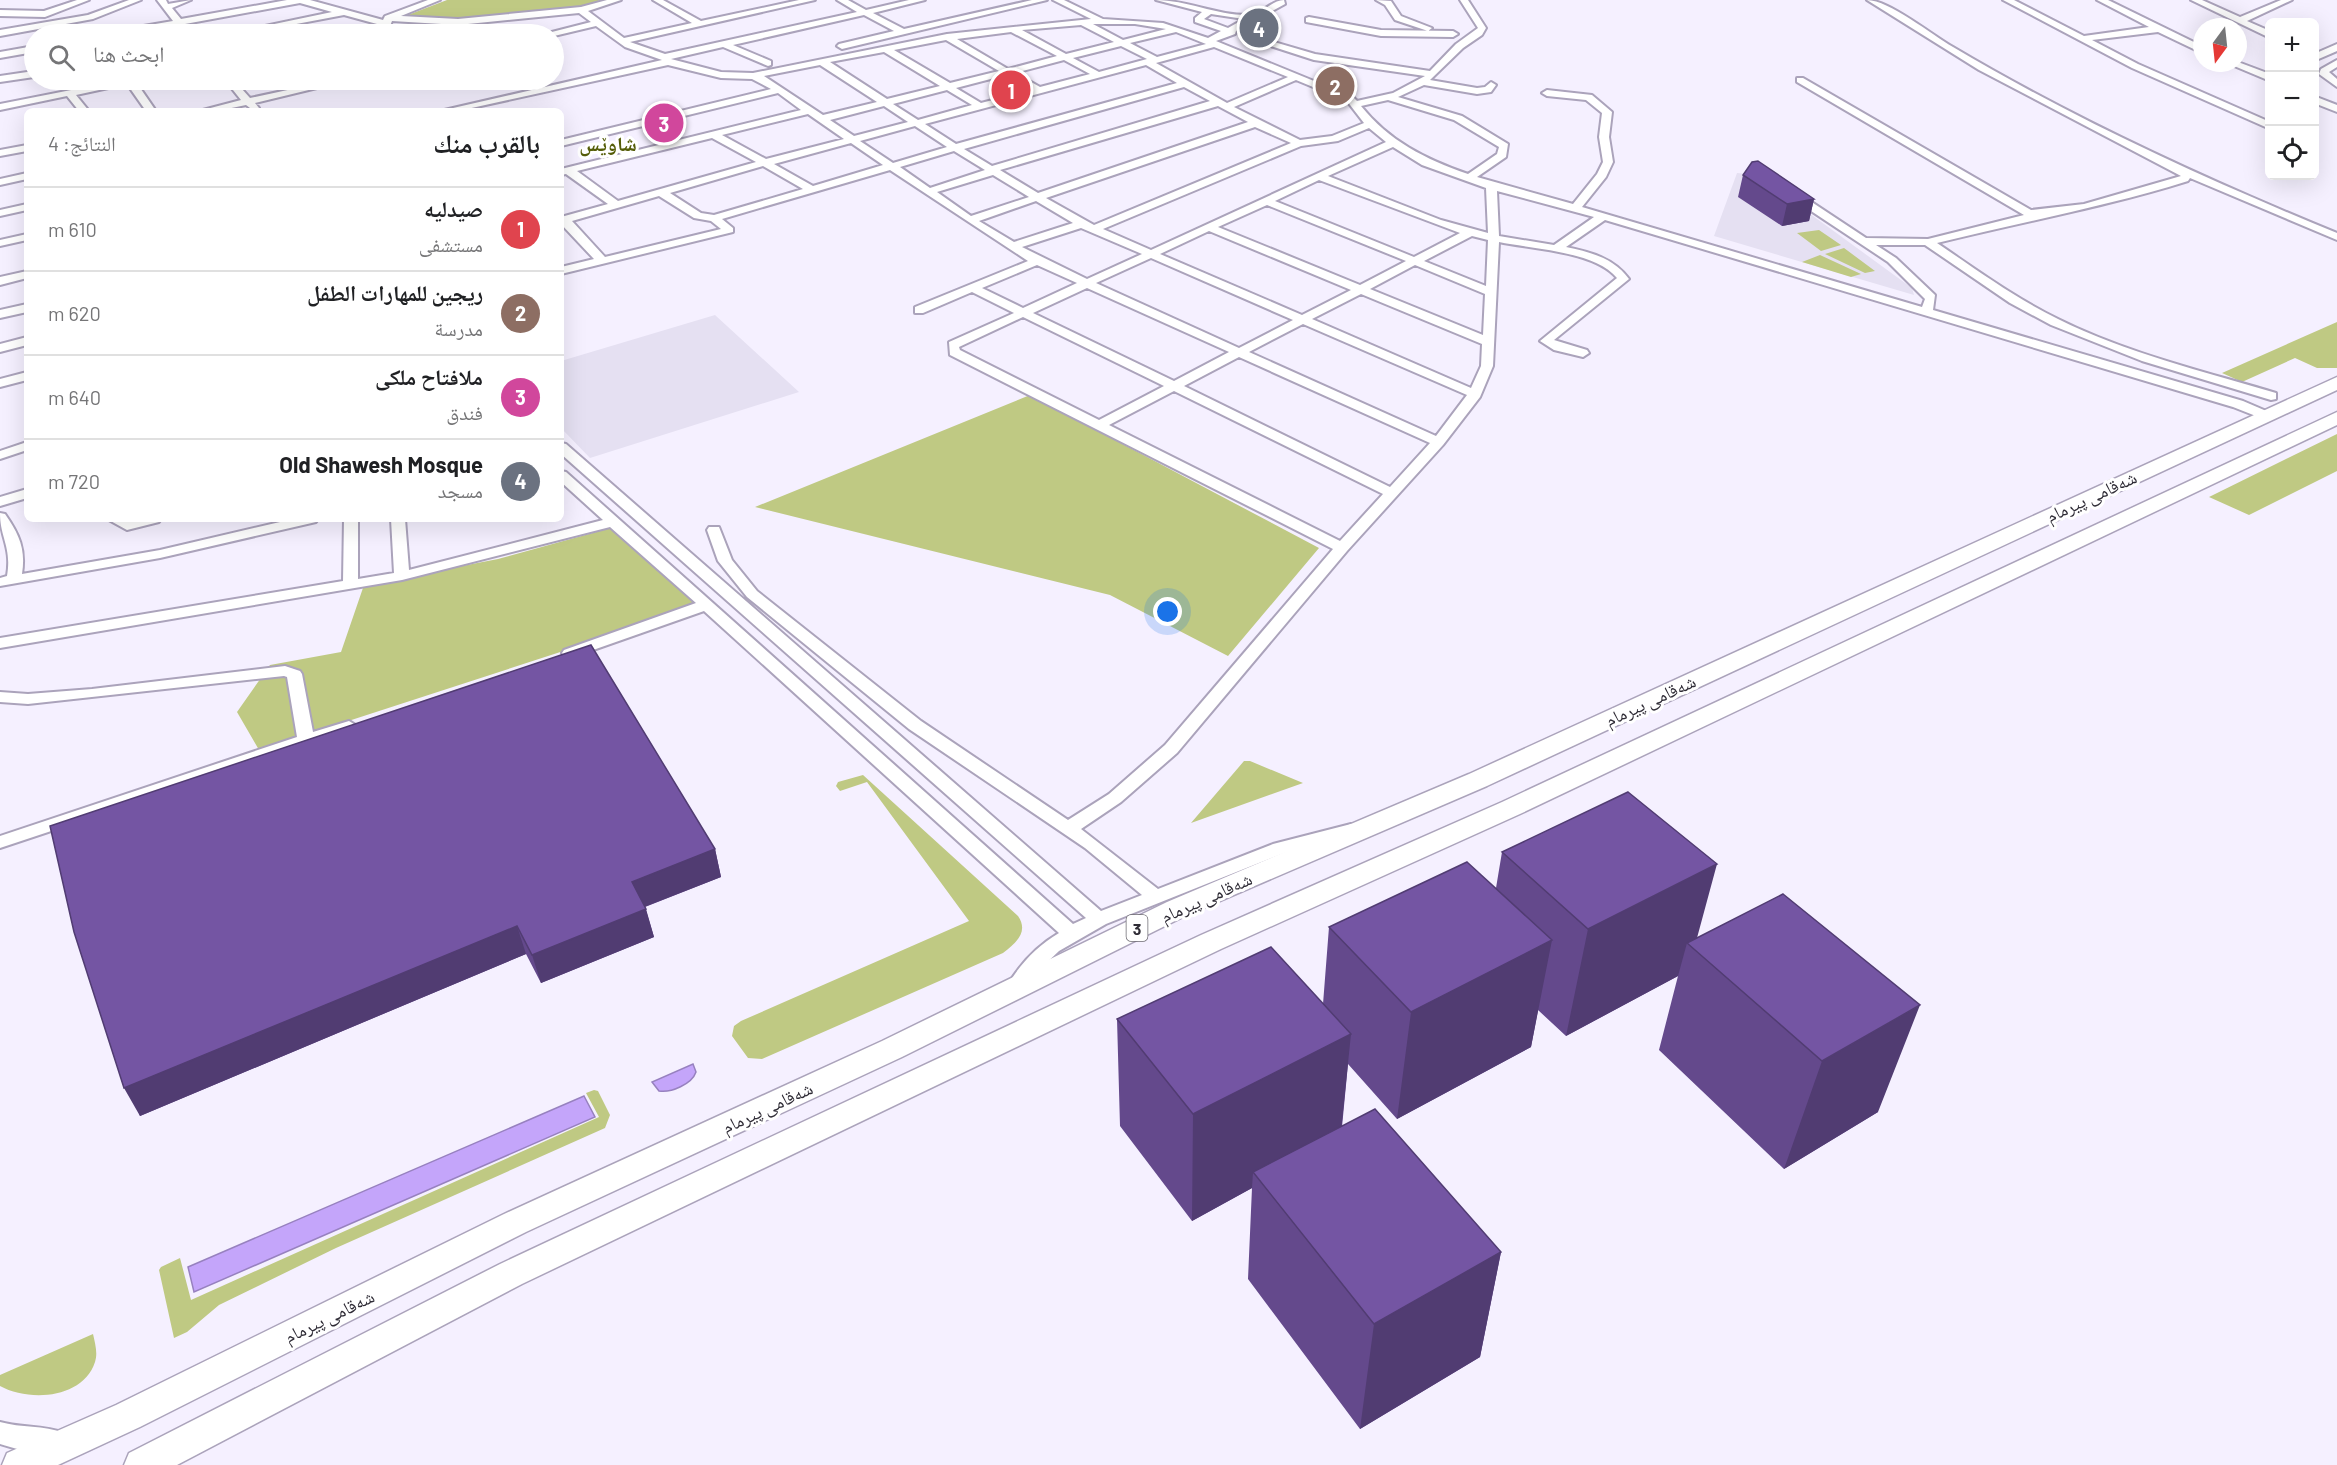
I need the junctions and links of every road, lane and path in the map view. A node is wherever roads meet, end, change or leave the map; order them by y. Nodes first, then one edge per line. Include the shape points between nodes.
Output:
1 (85, 0) edge
2 (137, 0) edge
3 (188, 0) edge
4 (300, 0) edge
5 (403, 0) edge
6 (436, 0) edge
7 (616, 0) edge
8 (656, 0) edge
9 (662, 0) edge
10 (811, 0) edge
11 (841, 0) edge
12 (921, 0) edge
13 (1043, 0) edge
14 (1057, 0) edge
15 (1161, 0) edge
16 (1273, 0) edge
17 (1380, 0) edge
18 (1464, 0) edge
19 (1871, 0) edge
20 (1887, 0) edge
21 (2007, 0) edge
22 (2101, 0) edge
23 (2195, 0) edge
24 (2288, 0) edge
25 (1180, 2) edge
26 (164, 3) edge
27 (22, 4) dead end
28 (422, 5) junction
29 (580, 10) junction
30 (1209, 11) junction
31 (344, 12) junction
32 (865, 13) junction
33 (1255, 18) junction
34 (2233, 18) edge
35 (2246, 18) edge
36 (1309, 20) dead end
37 (388, 21) junction
38 (1102, 21) junction
39 (1083, 22) junction
40 (178, 23) junction
41 (596, 23) junction
42 (1152, 23) junction
43 (51, 24) edge
44 (172, 24) edge
45 (283, 24) edge
46 (379, 24) edge
47 (700, 25) junction
48 (2247, 25) edge
49 (24, 29) edge
50 (1013, 29) junction
51 (1177, 29) junction
52 (2157, 29) junction
53 (564, 30) edge
54 (902, 32) junction
55 (1232, 32) junction
56 (0, 33) edge
57 (2265, 33) edge
58 (1453, 34) junction
59 (947, 37) junction
60 (1469, 38) junction
61 (2080, 39) junction
62 (1257, 40) dead end
63 (623, 41) junction
64 (920, 42) junction
65 (1122, 44) junction
66 (1211, 44) junction
67 (726, 45) junction
68 (2193, 46) edge
69 (2337, 47) edge
70 (885, 48) junction
71 (24, 51) edge
72 (2319, 55) edge
73 (0, 56) edge
74 (1066, 57) junction
75 (667, 59) junction
76 (821, 61) junction
77 (1151, 61) junction
78 (768, 63) junction
79 (2337, 63) edge
80 (1299, 68) junction
81 (2247, 69) edge
82 (1009, 72) junction
83 (1433, 74) junction
84 (24, 75) edge
85 (721, 75) junction
86 (1098, 75) junction
87 (753, 76) junction
88 (2265, 76) edge
89 (0, 79) edge
90 (1800, 80) dead end
91 (1423, 82) junction
92 (564, 83) edge
93 (1186, 83) junction
94 (2337, 84) edge
95 (1491, 85) dead end
96 (947, 87) junction
97 (69, 90) edge
98 (138, 90) edge
99 (238, 90) edge
100 (301, 90) edge
101 (535, 90) edge
102 (779, 90) junction
103 (1038, 90) junction
104 (63, 91) junction
105 (1547, 93) dead end
106 (1390, 98) junction
107 (2319, 101) edge
108 (248, 102) junction
109 (887, 103) junction
110 (1223, 104) junction
111 (1355, 104) junction
112 (978, 105) junction
113 (0, 107) edge
114 (81, 108) edge
115 (149, 108) edge
116 (236, 108) edge
117 (254, 108) edge
118 (458, 108) edge
119 (2337, 109) edge
120 (808, 111) junction
121 (821, 119) junction
122 (915, 123) junction
123 (1256, 123) junction
124 (1371, 124) junction
125 (2265, 124) edge
126 (713, 134) junction
127 (850, 140) junction
128 (564, 142) edge
129 (1394, 142) junction
130 (1299, 143) junction
131 (952, 146) junction
132 (24, 149) edge
133 (0, 153) edge
134 (764, 163) junction
135 (890, 166) junction
136 (2180, 168) junction
137 (993, 170) junction
138 (564, 171) edge
139 (24, 177) edge
140 (1320, 177) junction
141 (1469, 178) junction
142 (0, 182) edge
143 (2216, 184) junction
144 (1491, 186) junction
145 (2158, 187) junction
146 (811, 189) junction
147 (1785, 189) edge
148 (660, 192) junction
149 (927, 192) junction
150 (2259, 194) junction
151 (2241, 197) junction
152 (1036, 198) junction
153 (1267, 201) junction
154 (616, 205) junction
155 (24, 208) edge
156 (1575, 208) junction
157 (0, 213) edge
158 (2040, 214) junction
159 (1602, 217) junction
160 (714, 218) junction
161 (564, 219) edge
162 (2320, 219) junction
163 (970, 220) junction
164 (564, 222) edge
165 (1082, 224) junction
166 (2337, 226) edge
167 (1208, 227) junction
168 (1094, 229) junction
169 (1469, 232) junction
170 (2332, 235) edge
171 (24, 238) edge
172 (1494, 239) junction
173 (1866, 241) junction
174 (1928, 242) junction
175 (0, 243) edge
176 (1012, 246) junction
177 (1557, 248) junction
178 (1151, 254) junction
179 (601, 261) junction
180 (1037, 261) junction
181 (1418, 261) junction
182 (564, 270) edge
183 (24, 275) edge
184 (0, 281) edge
185 (1087, 283) junction
186 (973, 288) junction
187 (1360, 290) junction
188 (1491, 291) junction
189 (24, 309) edge
190 (919, 310) dead end
191 (1927, 311) junction
192 (1022, 313) junction
193 (0, 314) edge
194 (1302, 321) junction
195 (24, 342) edge
196 (1488, 342) junction
197 (0, 348) edge
198 (1238, 352) junction
199 (1583, 353) dead end
200 (24, 377) edge
201 (0, 383) edge
202 (2337, 383) edge
203 (1172, 386) junction
204 (1475, 394) junction
205 (2269, 406) junction
206 (2337, 418) edge
207 (1099, 425) junction
208 (1438, 442) junction
209 (24, 447) edge
210 (564, 450) edge
211 (1, 453) edge
212 (564, 478) edge
213 (0, 487) edge
214 (607, 491) junction
215 (1392, 493) junction
216 (22, 494) edge
217 (586, 498) junction
218 (0, 502) edge
219 (0, 517) edge
220 (120, 522) edge
221 (142, 522) edge
222 (298, 522) edge
223 (351, 522) edge
224 (398, 522) edge
225 (612, 522) junction
226 (714, 530) dead end
227 (1342, 548) junction
228 (402, 576) junction
229 (7, 581) edge
230 (350, 584) junction
231 (705, 605) junction
232 (0, 643) edge
233 (549, 660) edge
234 (0, 697) edge
235 (362, 722) edge
236 (306, 740) junction
237 (1366, 827) junction
238 (1069, 828) junction
239 (0, 842) edge
240 (1155, 896) junction
241 (1100, 919) junction
242 (1071, 933) junction
243 (1017, 986) junction
244 (0, 1432) edge
245 (77, 1438) junction
246 (20, 1465) edge
247 (142, 1465) edge

1 - 27 street via 45,14 0,13
2 - 43 street via 90,17
3 - 26 street
4 - 31 street
4 - 40 street
5 - 28 street
6 - 28 street
7 - 29 street
8 - 9 street
8 - 47 street
10 - 47 street
11 - 32 street
12 - 32 street
13 - 54 street
14 - 38 street
15 - 25 street
15 - 42 street via 1165,12
16 - 33 street via 1282,2
17 - 58 street via 1410,24
18 - 60 street via 1482,28
19 - 136 street via 2009,83
20 - 150 street via 2060,100
21 - 61 street
22 - 52 street
23 - 34 street
24 - 35 street
25 - 30 street
26 - 40 street
28 - 37 street
29 - 37 street via 458,22
29 - 41 street
30 - 33 street
30 - 55 street via 1198,20
31 - 37 street
31 - 45 street
32 - 54 street
32 - 67 street
33 - 55 street
36 - 58 street via 1381,33
37 - 46 street
38 - 39 street
38 - 42 street
39 - 50 street
39 - 65 street
40 - 44 street
41 - 53 street
41 - 63 street
42 - 51 street
47 - 63 street
48 - 57 street
49 - 56 street
50 - 59 street
50 - 74 street
51 - 65 street
51 - 66 street
52 - 61 street
52 - 68 street
54 - 64 street
54 - 78 street
55 - 66 street
58 - 60 street
59 - 64 street
59 - 82 street
60 - 83 street
61 - 125 street
62 - 80 street
63 - 75 street
64 - 70 street
65 - 74 street
65 - 77 street
66 - 77 street
66 - 80 street
67 - 75 street
67 - 78 street
69 - 72 street
70 - 76 street
70 - 96 street
71 - 73 street
74 - 82 street
74 - 86 street
75 - 85 street
75 - 92 street
76 - 87 street
76 - 109 street
77 - 86 street
77 - 93 street
78 - 85 street
79 - 94 street via 2324,71
80 - 83 street
80 - 110 street
80 - 111 street
81 - 88 street
82 - 96 street
82 - 103 street
83 - 91 street
84 - 89 street
85 - 87 street
86 - 103 street
87 - 102 street
90 - 158 street via 2022,210
91 - 95 street via 1477,91 1488,90
91 - 106 street
93 - 110 street
93 - 131 street
96 - 109 street
96 - 112 street
97 - 104 street
98 - 115 street
99 - 108 street
100 - 108 street
101 - 118 street
102 - 120 street
102 - 128 street
103 - 112 street
104 - 113 street
104 - 114 street
105 - 156 street via 1589,97 1607,112 1604,137 1608,162
106 - 111 street
106 - 141 street via 1458,118 1504,146 1502,155
107 - 119 street
108 - 116 street
108 - 117 street
109 - 121 street
109 - 122 street
110 - 123 street
110 - 137 street
111 - 124 street
112 - 122 street
120 - 121 street
120 - 126 street
121 - 127 street
122 - 127 street
122 - 131 street
123 - 130 street
123 - 152 street
124 - 129 street
124 - 130 street via 1334,139
126 - 134 street
126 - 138 street
127 - 134 street
127 - 135 street
129 - 140 street
129 - 141 street via 1426,163
130 - 168 street
131 - 135 street
131 - 137 street
132 - 133 street
134 - 146 street
134 - 148 street
135 - 146 street
135 - 149 street
136 - 143 street
136 - 145 street via 2184,179
137 - 149 street
137 - 152 street
138 - 154 street
139 - 142 street
140 - 153 street
140 - 169 street
141 - 144 street
143 - 145 street via 2192,182
143 - 151 street
144 - 156 street
144 - 172 street
145 - 158 street
146 - 160 street
147 - 173 street
148 - 154 street
148 - 160 street via 698,216
149 - 163 street
150 - 151 street via 2290,210 2277,210
150 - 162 street
151 - 170 street
152 - 163 street
152 - 165 street
153 - 167 street
153 - 181 street
154 - 161 street
155 - 157 street
156 - 159 street
158 - 174 street
159 - 177 street
159 - 191 street
160 - 179 street via 729,228 727,232
162 - 166 street
162 - 170 street via 2300,218
163 - 176 street
164 - 179 street
165 - 168 street
165 - 176 street
167 - 178 street
167 - 187 street
168 - 178 street
169 - 172 street
169 - 181 street
171 - 175 street
172 - 177 street
172 - 188 street
173 - 174 street
173 - 191 street via 1931,298
174 - 205 street via 2027,308
176 - 180 street
177 - 199 street via 1606,264 1621,273 1623,279 1546,341
178 - 185 street
178 - 194 street
179 - 182 street
180 - 185 street
180 - 186 street
181 - 187 street
181 - 188 street
183 - 184 street
185 - 192 street
185 - 198 street
186 - 190 street
186 - 192 street
187 - 194 street
187 - 196 street
188 - 196 street
189 - 193 street
191 - 205 street via 2227,401
192 - 203 street
192 - 207 street via 953,345 954,352
194 - 198 street
194 - 204 street
195 - 197 street
196 - 204 street via 1487,366
198 - 203 street
198 - 208 street
200 - 201 street
202 - 205 highway, شەقامی پیرمام / 3
203 - 207 street
203 - 215 street
204 - 208 street
205 - 237 highway, شەقامی پیرمام / 3 via 1478,780
206 - 247 highway, شەقامی پیرمام via 1511,808 1210,942 521,1269
207 - 227 street
208 - 215 street
209 - 211 street
210 - 214 street
212 - 217 street
213 - 216 street
214 - 217 street
214 - 241 street
215 - 227 street
216 - 218 street
217 - 225 street
219 - 229 street via 15,540 18,554
220 - 221 street via 127,526
222 - 229 street via 160,554
223 - 230 street
224 - 228 street
225 - 228 street
225 - 231 street
226 - 238 street via 725,561 752,594 915,725
227 - 238 street via 1171,749 1136,782
228 - 230 street
230 - 232 street
231 - 233 street
231 - 242 street
234 - 236 street via 92,694 285,671 294,674
235 - 236 street
236 - 239 street
237 - 240 street via 1279,848
237 - 243 highway, شەقامی پیرمام / 3 via 1176,909
238 - 240 street
240 - 241 street
241 - 242 street
242 - 243 street via 1034,962
243 - 245 highway, شەقامی پیرمام / 3 via 779,1102 515,1223
244 - 245 street via 37,1441
245 - 246 highway, شەقامی پیرمام / 3

